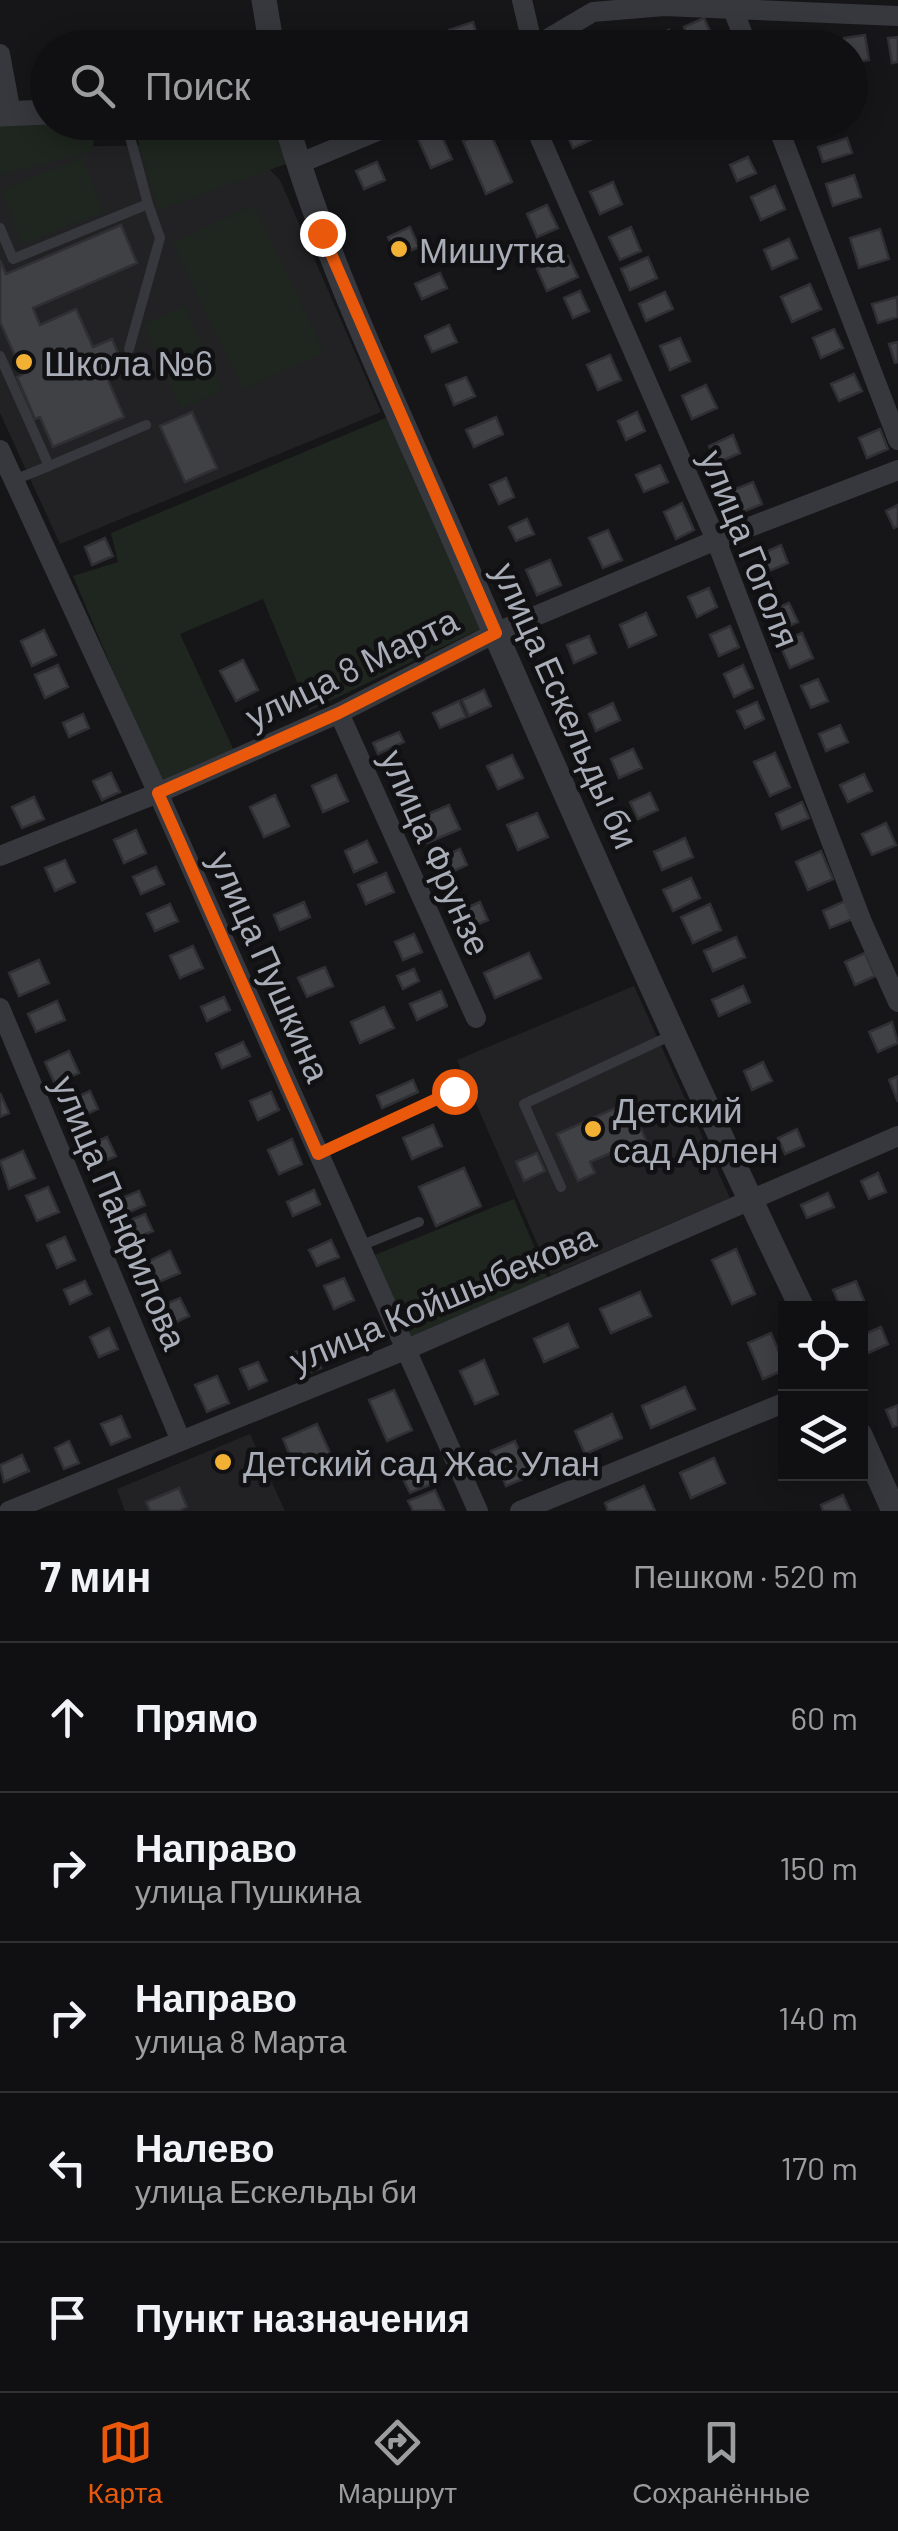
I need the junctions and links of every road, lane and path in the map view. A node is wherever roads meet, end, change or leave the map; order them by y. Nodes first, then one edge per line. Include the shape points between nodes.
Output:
1 (264, 0) edge
2 (522, 0) edge
3 (732, 7) junction
4 (898, 16) edge
5 (269, 30) edge
6 (529, 30) edge
7 (562, 30) edge
8 (741, 30) edge
9 (0, 54) edge
10 (6, 114) edge
11 (131, 140) edge
12 (291, 140) edge
13 (356, 140) edge
14 (541, 140) edge
15 (783, 140) edge
16 (298, 164) junction
17 (148, 204) junction
18 (0, 228) edge
19 (129, 349) dead end
20 (0, 356) edge
21 (146, 425) dead end
22 (898, 440) edge
23 (0, 450) edge
24 (49, 466) junction
25 (898, 470) edge
26 (14, 480) junction
27 (716, 540) junction
28 (496, 633) junction
29 (339, 713) junction
30 (158, 793) junction
31 (0, 856) edge
32 (898, 1002) edge
33 (0, 1008) edge
34 (476, 1018) dead end
35 (675, 1034) junction
36 (454, 1091) dead end
37 (898, 1136) edge
38 (318, 1154) junction
39 (560, 1187) dead end
40 (750, 1201) junction
41 (419, 1222) dead end
42 (360, 1247) junction
43 (799, 1301) edge
44 (405, 1350) junction
45 (778, 1405) edge
46 (181, 1441) junction
47 (868, 1453) edge
48 (9, 1511) edge
49 (478, 1511) edge
50 (520, 1511) edge
51 (894, 1511) edge

1 - 5 street
2 - 6 street
3 - 4 street
3 - 7 street via 593,12
3 - 8 street
9 - 10 street
11 - 17 lane
12 - 16 street, улица Ескельды би
13 - 16 street
14 - 27 street, улица Гоголя
15 - 22 street
16 - 28 street, улица Ескельды би
17 - 18 lane via 13,259
17 - 19 lane via 160,238
20 - 24 lane
21 - 24 lane
23 - 26 street, улица Пушкина
24 - 26 lane
25 - 27 street, улица 8 Марта
26 - 30 street, улица Пушкина
27 - 28 street, улица 8 Марта
27 - 32 street, улица Гоголя
28 - 29 street, улица 8 Марта
28 - 35 street, улица Ескельды би
29 - 30 street, улица 8 Марта
29 - 34 street, улица Фрунзе
30 - 31 street, улица 8 Марта
30 - 38 street, улица Пушкина
33 - 46 street, улица Панфилова
35 - 39 lane via 524,1104
35 - 40 street, улица Ескельды би
36 - 38 lane
37 - 40 street, улица Койшыбекова
38 - 42 street, улица Пушкина
40 - 43 street, улица Ескельды би
40 - 44 street, улица Койшыбекова
41 - 42 lane
42 - 44 street, улица Пушкина
44 - 46 street, улица Койшыбекова
44 - 49 street, улица Пушкина
45 - 50 street
46 - 48 street, улица Койшыбекова
47 - 51 street

